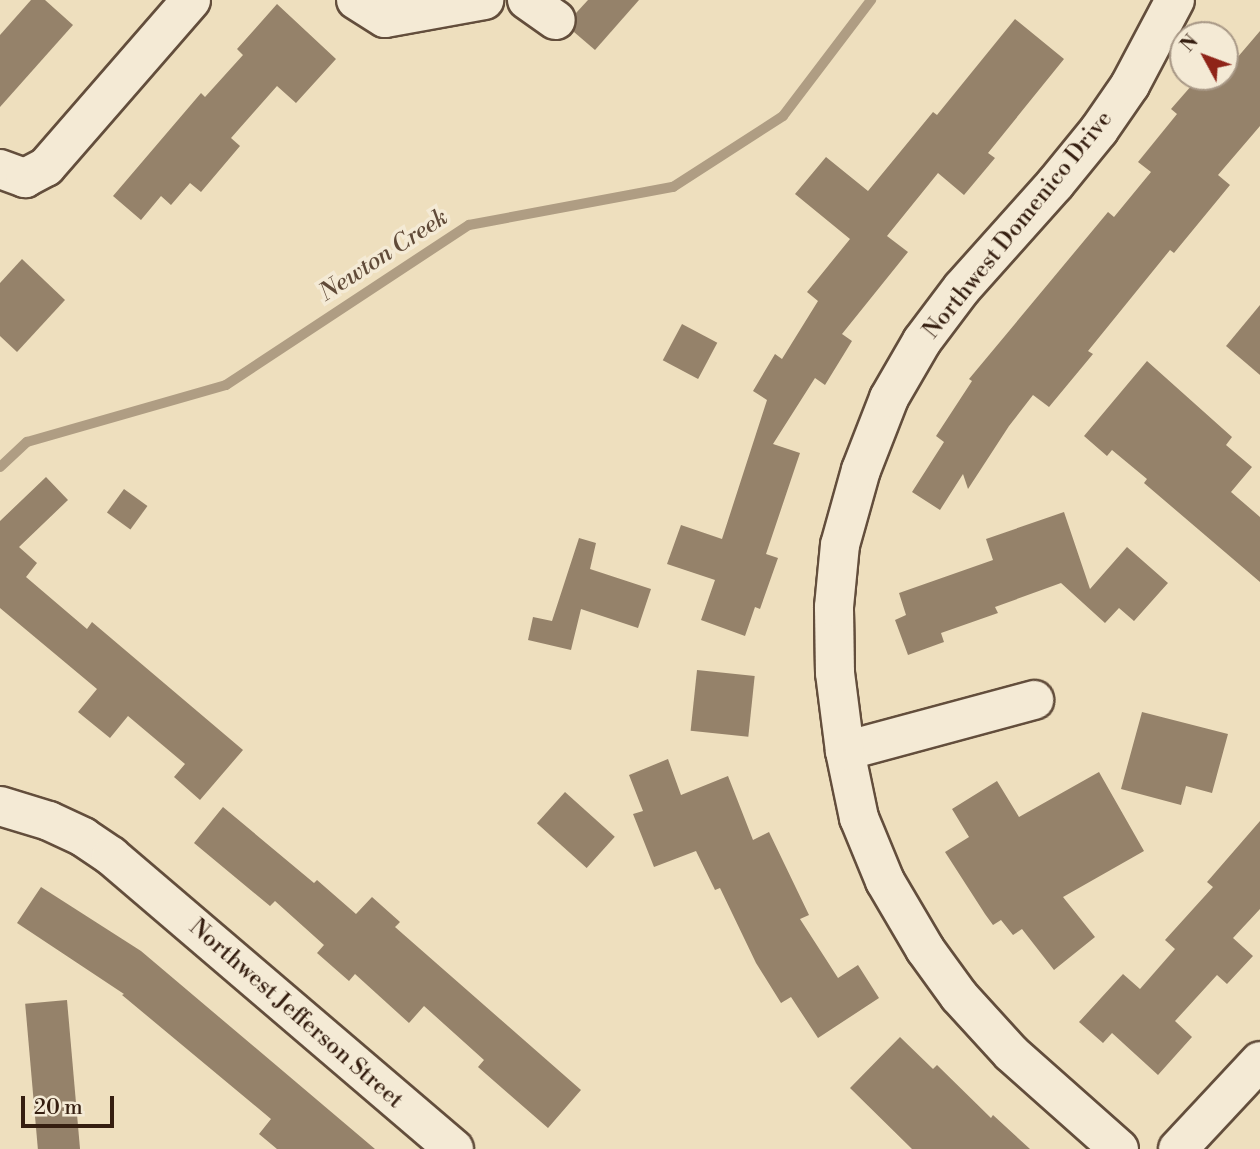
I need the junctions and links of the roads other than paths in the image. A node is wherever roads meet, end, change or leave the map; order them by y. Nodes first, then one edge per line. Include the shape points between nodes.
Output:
1 (191, 0) edge
2 (356, 0) edge
3 (484, 0) edge
4 (1175, 0) edge
5 (12, 173) edge
6 (1034, 700) dead end
7 (845, 751) junction
8 (0, 806) edge
9 (1260, 1061) edge
10 (454, 1149) edge
11 (1119, 1149) edge
12 (1178, 1149) edge

1 - 5 street via 46,167
2 - 3 street via 385,18
4 - 7 street, Northwest Domenico Drive via 1130,85 1099,130 962,288 922,341 890,398 861,470 840,545 834,607
6 - 7 street
7 - 11 street, Northwest Domenico Drive via 859,818 885,881 925,949 959,996 1011,1053
8 - 10 street, Northwest Jefferson Street via 83,837
9 - 12 street

